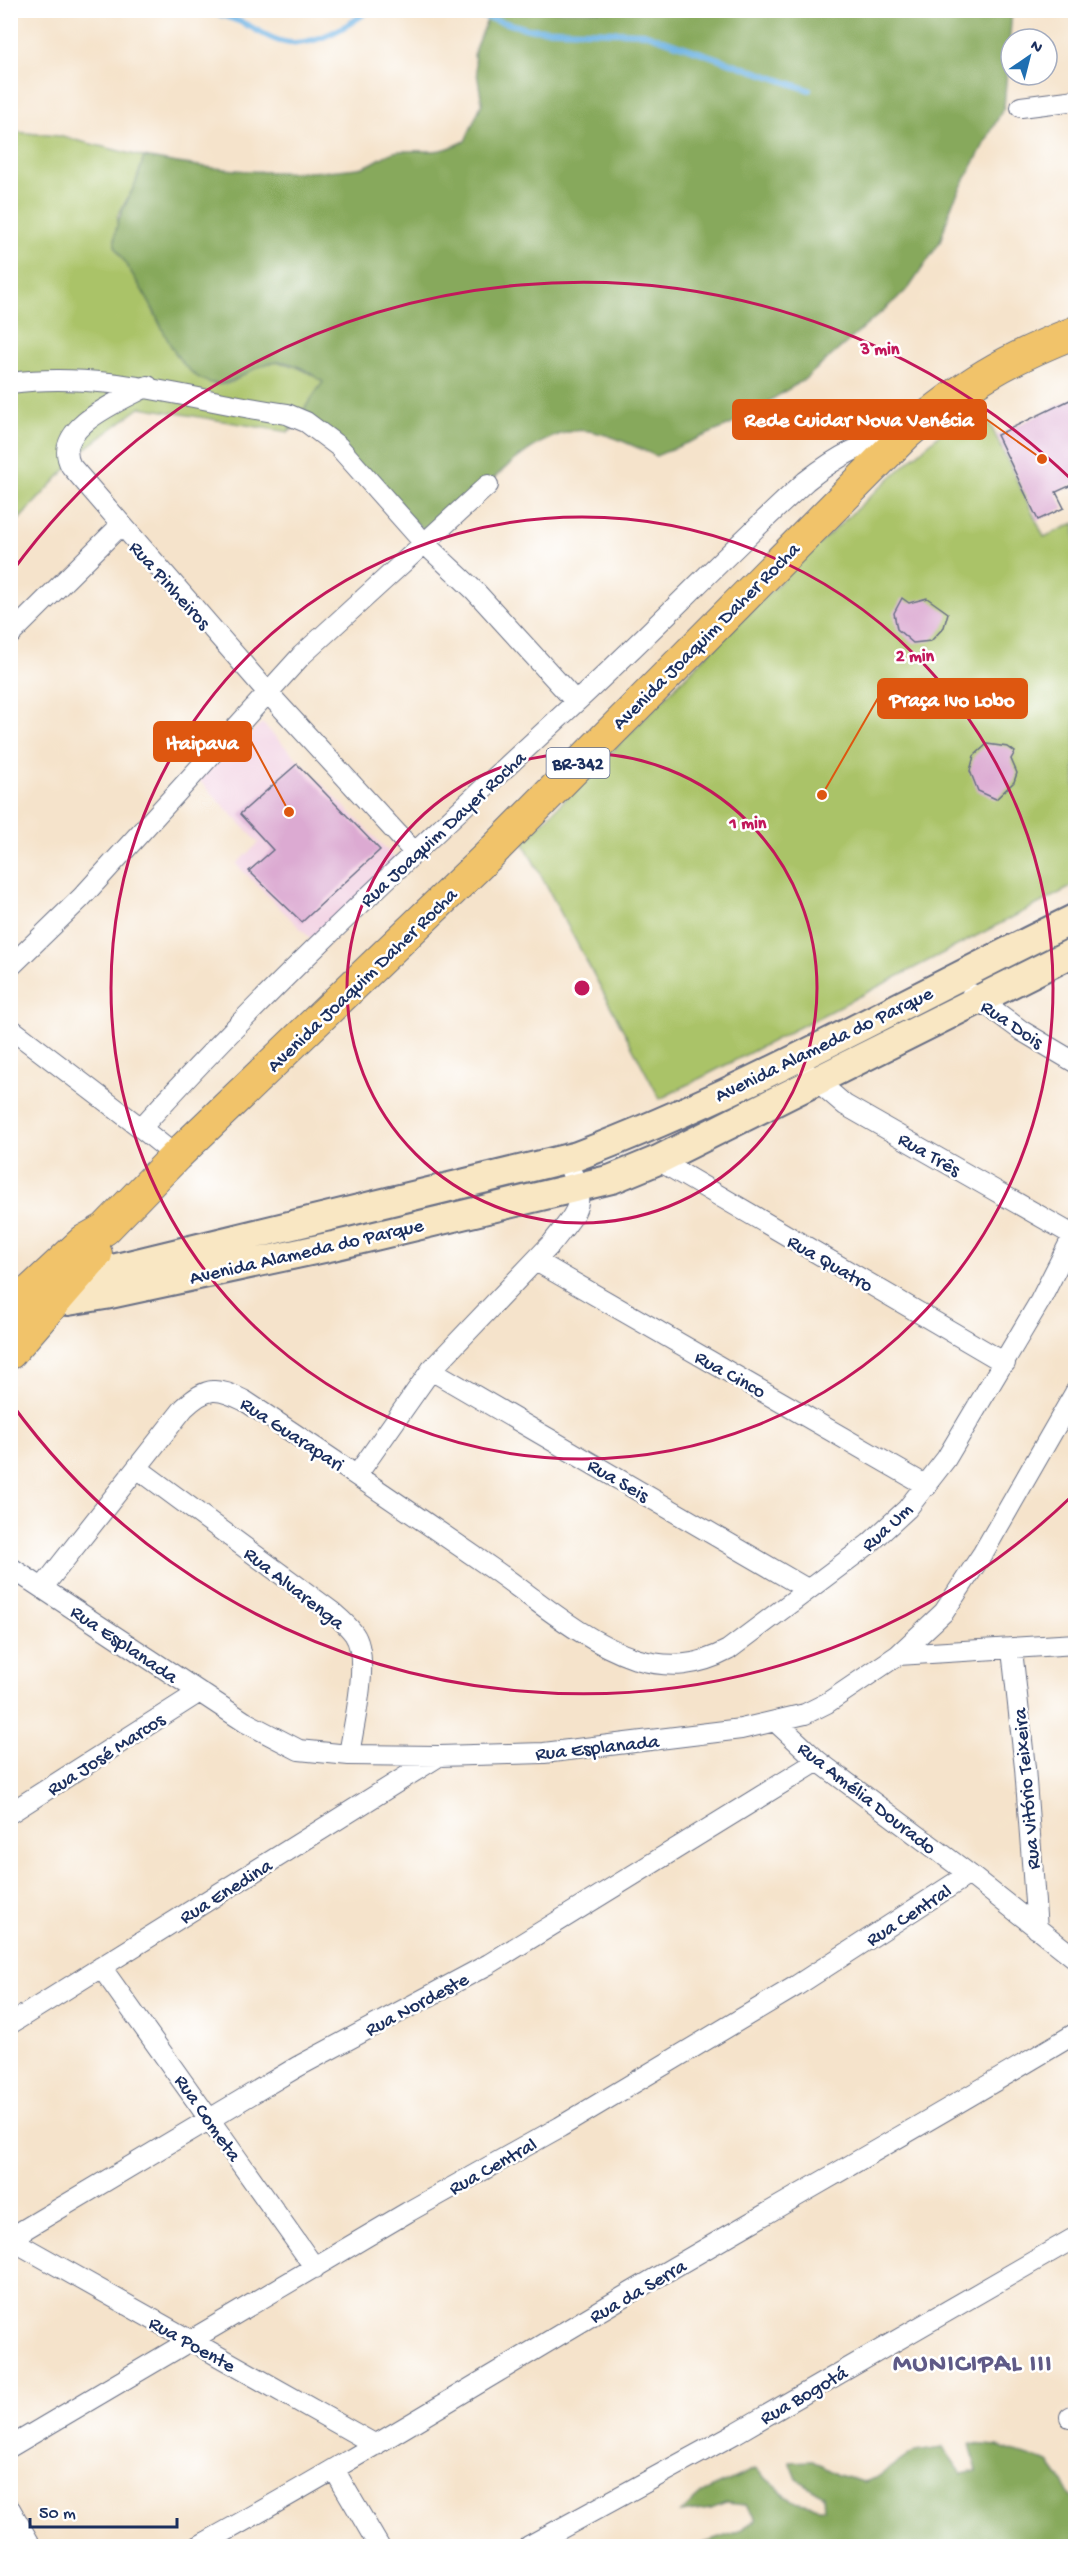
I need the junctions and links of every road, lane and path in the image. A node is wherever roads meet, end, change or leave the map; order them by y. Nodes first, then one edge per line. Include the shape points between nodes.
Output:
1 (1076, 100) edge
2 (1021, 107) dead end
3 (1076, 332) edge
4 (10, 383) edge
5 (148, 386) junction
6 (906, 434) junction
7 (488, 485) dead end
8 (120, 526) junction
9 (425, 544) junction
10 (10, 635) edge
11 (269, 694) junction
12 (576, 702) junction
13 (415, 853) junction
14 (1076, 918) edge
15 (1076, 951) edge
16 (10, 967) edge
17 (956, 976) junction
18 (977, 999) junction
19 (10, 1028) edge
20 (1076, 1063) edge
21 (806, 1070) junction
22 (141, 1128) junction
23 (176, 1156) junction
24 (566, 1159) junction
25 (658, 1160) junction
26 (578, 1187) junction
27 (1074, 1232) edge
28 (536, 1261) junction
29 (72, 1267) junction
30 (47, 1293) junction
31 (10, 1310) edge
32 (10, 1353) edge
33 (1005, 1363) junction
34 (431, 1370) junction
35 (1076, 1391) edge
36 (137, 1468) junction
37 (357, 1475) junction
38 (927, 1486) junction
39 (10, 1567) edge
40 (43, 1587) junction
41 (807, 1589) junction
42 (586, 1634) joint
43 (1076, 1644) edge
44 (1012, 1650) junction
45 (898, 1655) junction
46 (198, 1692) junction
47 (776, 1722) junction
48 (349, 1755) junction
49 (439, 1756) junction
50 (818, 1761) junction
51 (10, 1813) edge
52 (969, 1874) junction
53 (1037, 1929) junction
54 (1076, 1959) edge
55 (101, 1967) junction
56 (10, 2024) edge
57 (1076, 2033) edge
58 (212, 2120) junction
59 (1076, 2237) edge
60 (10, 2239) edge
61 (315, 2268) junction
62 (190, 2341) junction
63 (376, 2445) junction
64 (10, 2447) edge
65 (335, 2471) junction
66 (10, 2510) edge
67 (31, 2547) edge
68 (199, 2547) edge
69 (379, 2547) edge
70 (529, 2547) edge

1 - 2 street
3 - 6 main road, Avenida Joaquim Daher Rocha / BR-342 via 1014,357 984,374 953,394
4 - 5 street via 40,379
5 - 8 street, Rua Pinheiros via 106,407 81,427 66,450 66,458 75,472
5 - 9 street via 287,414 306,422 338,446
6 - 12 street, Rua Joaquim Dayer Rocha via 856,447 806,481
6 - 23 main road, Avenida Joaquim Daher Rocha / BR-342 via 488,856
7 - 9 street
8 - 10 street
8 - 11 street, Rua Pinheiros
9 - 11 street via 302,655
9 - 12 street via 475,591
11 - 13 street, Rua Pinheiros
11 - 16 street via 82,897
12 - 13 street, Rua Joaquim Dayer Rocha
13 - 22 street, Rua Joaquim Dayer Rocha via 303,958
14 - 17 street, Avenida Alameda do Parque
15 - 18 street, Avenida Alameda do Parque
17 - 18 street, Rua Dois
17 - 21 street, Avenida Alameda do Parque
18 - 20 street, Rua Dois
18 - 21 street, Avenida Alameda do Parque
19 - 22 street
21 - 24 street, Avenida Alameda do Parque
21 - 25 street, Avenida Alameda do Parque
21 - 27 street, Rua Três via 846,1105
22 - 23 street
23 - 29 main road, Avenida Joaquim Daher Rocha / BR-342 via 105,1229 98,1251
24 - 26 street
24 - 29 street, Avenida Alameda do Parque via 108,1270
25 - 26 street, Avenida Alameda do Parque via 612,1179
25 - 33 street, Rua Quatro
26 - 28 street via 576,1209
26 - 30 street, Avenida Alameda do Parque via 168,1282 80,1299
27 - 33 street, Rua Um
28 - 34 street
28 - 38 street, Rua Cinco
29 - 30 main road, BR-342
30 - 31 main road, BR-342
30 - 32 main road, BR-342
33 - 38 street, Rua Um
34 - 37 street
34 - 41 street, Rua Seis
35 - 45 street, Rua Esplanada via 989,1543 944,1612
36 - 37 street, Rua Guarapari via 184,1408 205,1391 217,1390 245,1401
36 - 40 street, Rua Guarapari
36 - 48 street, Rua Alvarenga via 331,1611 355,1635 361,1670
37 - 42 street, Rua Guarapari
38 - 41 street, Rua Um via 892,1525
39 - 40 street, Rua Esplanada
40 - 46 street, Rua Esplanada
41 - 42 street, Rua Um via 728,1650 687,1666 638,1659
43 - 44 street
44 - 45 street
44 - 53 street, Rua Vitório Teixeira
45 - 47 street, Rua Esplanada via 827,1703
46 - 48 street, Rua Esplanada via 283,1744 318,1753
46 - 51 street, Rua José Marcos
47 - 49 street, Rua Esplanada via 544,1753
47 - 50 street, Rua Amélia Dourado
48 - 49 street, Rua Esplanada
49 - 55 street, Rua Enedina
50 - 52 street, Rua Amélia Dourado
50 - 58 street, Rua Nordeste via 489,1964 297,2067
52 - 53 street, Rua Amélia Dourado
52 - 61 street, Rua Central via 786,1992
53 - 54 street, Rua Amélia Dourado
55 - 56 street, Rua Enedina
55 - 58 street, Rua Cometa
57 - 63 street, Rua da Serra
58 - 60 street, Rua Nordeste
58 - 61 street, Rua Cometa
59 - 70 street, Rua Bogotá
60 - 62 street, Rua Poente
61 - 62 street, Rua Central
62 - 63 street, Rua Poente
62 - 64 street, Rua Central
63 - 65 street, Rua da Serra
65 - 68 street, Rua da Serra
65 - 69 street
66 - 67 street

